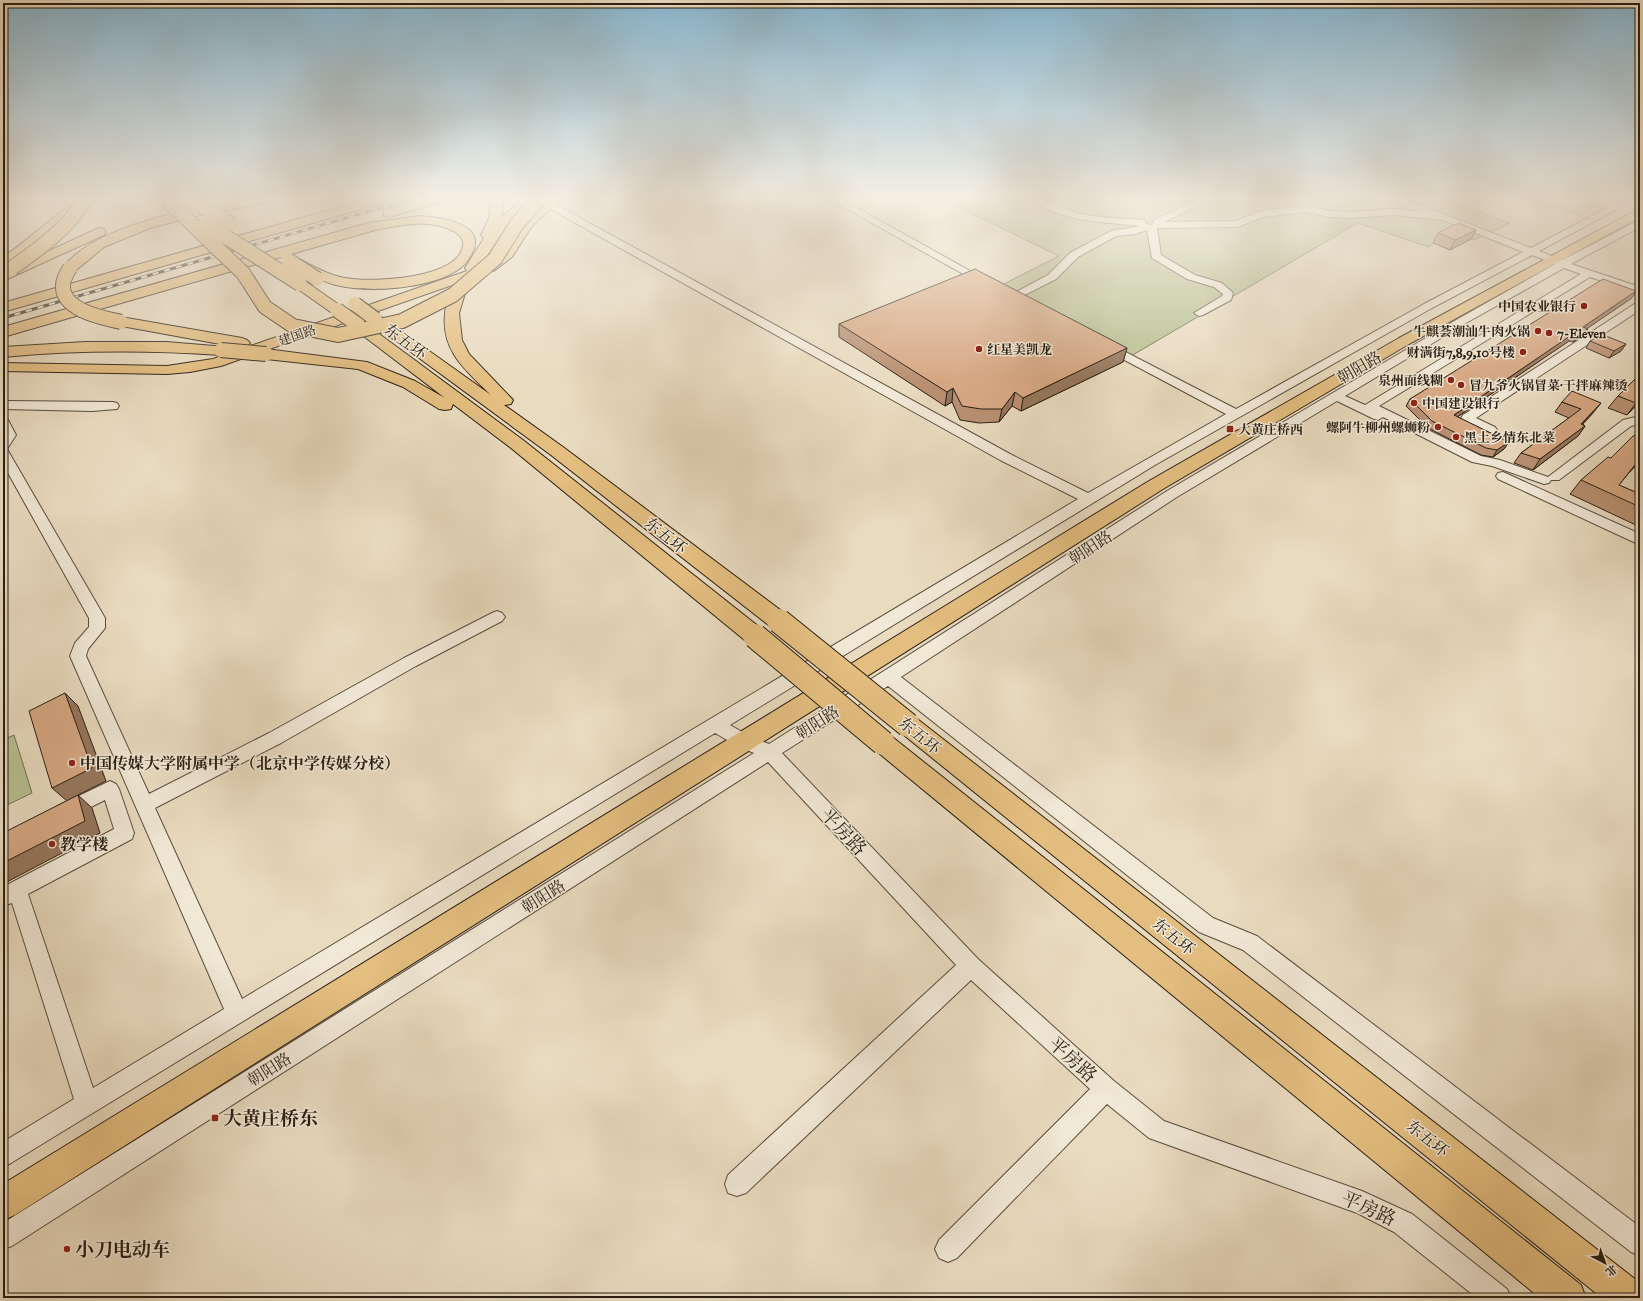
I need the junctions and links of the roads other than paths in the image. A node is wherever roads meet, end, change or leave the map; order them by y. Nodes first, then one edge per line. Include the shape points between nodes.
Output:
1 (14, 260) edge
2 (21, 260) edge
3 (29, 260) edge
4 (79, 260) edge
5 (171, 260) edge
6 (225, 260) edge
7 (229, 260) edge
8 (255, 260) edge
9 (260, 260) edge
10 (287, 260) edge
11 (461, 260) edge
12 (476, 260) edge
13 (494, 260) edge
14 (501, 260) edge
15 (652, 260) edge
16 (944, 260) edge
17 (1069, 260) edge
18 (1162, 260) edge
19 (1543, 260) edge
20 (1544, 260) edge
21 (1545, 260) edge
22 (1552, 260) edge
23 (5, 270) edge
24 (1590, 273) junction
25 (321, 278) junction
26 (993, 287) edge
27 (1640, 290) edge
28 (1027, 305) edge
29 (1640, 305) edge
30 (3, 308) edge
31 (1199, 313) dead end
32 (3, 323) edge
33 (3, 332) edge
34 (1098, 342) edge
35 (270, 350) junction
36 (3, 352) edge
37 (3, 367) edge
38 (1336, 396) junction
39 (3, 405) edge
40 (113, 406) dead end
41 (1236, 414) junction
42 (1640, 420) edge
43 (4, 424) edge
44 (1491, 430) dead end
45 (517, 444) junction
46 (3, 446) edge
47 (557, 451) junction
48 (3, 452) edge
49 (1088, 499) junction
50 (1640, 540) edge
51 (497, 617) dead end
52 (889, 677) junction
53 (714, 724) junction
54 (739, 739) junction
55 (770, 752) junction
56 (144, 805) junction
57 (50, 819) edge
58 (10, 893) edge
59 (971, 966) junction
60 (237, 1013) junction
61 (1106, 1089) junction
62 (87, 1104) junction
63 (3, 1155) edge
64 (737, 1184) dead end
65 (3, 1185) edge
66 (3, 1203) edge
67 (3, 1237) edge
68 (1640, 1243) edge
69 (948, 1249) dead end
70 (1498, 1298) edge
71 (1568, 1298) edge
72 (1630, 1298) edge

1 - 23 main road
2 - 23 highway, bridge
3 - 23 highway
4 - 35 highway, bridge via 70,268 64,279 63,289 66,299 86,312 122,322
5 - 30 highway
6 - 32 highway
7 - 13 highway, bridge via 243,273 265,306 293,326 338,335 402,321 453,295
8 - 33 highway
9 - 45 highway, 东五环, bridge via 358,325
10 - 25 highway, bridge
11 - 25 highway via 448,269 416,281 382,286 348,284
12 - 47 highway via 459,290 452,313 454,340 462,356
14 - 37 main road, 建国路 via 491,267 216,362 190,368 167,370
15 - 49 street via 1005,457
16 - 26 street
17 - 28 street via 1052,277 1010,296
18 - 31 street via 1191,277 1218,285 1228,293 1227,298
19 - 41 street, 朝阳路 via 1428,306
20 - 54 highway, 朝阳路 via 1156,485
21 - 38 street, 朝阳路 via 1462,321
22 - 24 street
24 - 27 street
24 - 42 street via 1370,406 1477,459 1549,478 1627,423
25 - 47 highway, 东五环, bridge
29 - 44 street via 1467,418
34 - 41 street
35 - 36 highway, bridge via 123,345 71,346
35 - 45 highway via 361,365 409,384
38 - 50 street
38 - 52 street, 朝阳路 via 1172,494
39 - 40 street via 92,408
41 - 49 street, 朝阳路
43 - 46 street via 10,435
45 - 71 highway, 东五环, bridge
47 - 72 highway, 东五环, bridge via 779,621
48 - 56 street via 97,618 97,628 81,647 78,656
49 - 53 street, 朝阳路
51 - 56 street via 410,662 275,738
52 - 55 street, 朝阳路
52 - 68 street via 1206,925 1250,943
53 - 54 street, 平房路
53 - 60 street, 朝阳路
54 - 55 street, 平房路
54 - 65 highway, 朝阳路
54 - 66 highway, 朝阳路
55 - 59 street, 平房路
55 - 67 street, 朝阳路
56 - 60 street
57 - 58 street via 110,789 125,833
58 - 62 street
59 - 61 street, 平房路
59 - 64 street
60 - 62 street, 朝阳路
61 - 69 street
61 - 70 street, 平房路 via 1157,1130 1362,1203 1403,1223
62 - 63 street, 朝阳路

